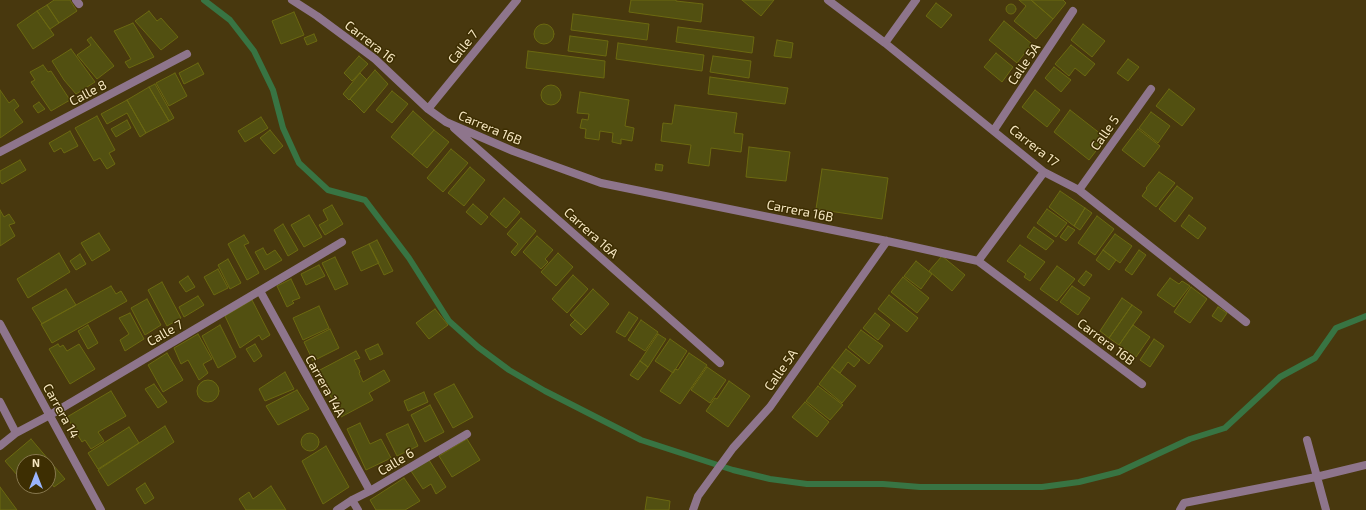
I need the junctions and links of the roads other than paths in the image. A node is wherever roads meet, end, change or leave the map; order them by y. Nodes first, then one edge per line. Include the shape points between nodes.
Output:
1 (292, 0) edge
2 (517, 0) edge
3 (828, 0) edge
4 (916, 0) edge
5 (1073, 11) dead end
6 (885, 43) junction
7 (187, 54) dead end
8 (1150, 89) dead end
9 (428, 109) junction
10 (446, 122) junction
11 (994, 130) junction
12 (0, 152) edge
13 (1044, 172) junction
14 (1079, 190) junction
15 (887, 241) junction
16 (342, 242) dead end
17 (978, 261) junction
18 (260, 291) junction
19 (1246, 322) dead end
20 (0, 324) edge
21 (720, 363) dead end
22 (1142, 384) dead end
23 (0, 402) edge
24 (50, 415) junction
25 (16, 433) junction
26 (467, 434) dead end
27 (1308, 440) dead end
28 (0, 446) edge
29 (1366, 465) edge
30 (1316, 477) junction
31 (370, 491) junction
32 (352, 500) junction
33 (101, 510) edge
34 (337, 510) edge
35 (358, 510) edge
36 (693, 510) edge
37 (1180, 510) edge
38 (1326, 510) edge

1 - 9 street, Carrera 16 via 375,59
2 - 9 street, Calle 7
3 - 6 street, Carrera 17
4 - 6 street
5 - 11 street, Calle 5A
6 - 11 street, Carrera 17
7 - 12 street, Calle 8
8 - 14 street, Calle 5
9 - 10 street, Carrera 16B
10 - 15 street, Carrera 16B via 513,151 600,183
10 - 21 street, Carrera 16A
11 - 13 street, Carrera 17
13 - 14 street, Carrera 17
13 - 17 street
14 - 19 street, Carrera 17
15 - 17 street, Carrera 16B
15 - 36 street, Calle 5A via 770,407 733,448 698,496
16 - 18 street, Calle 7
17 - 22 street, Carrera 16B
18 - 24 street, Calle 7
18 - 31 street, Carrera 14A
20 - 24 street, Carrera 14
23 - 25 street
24 - 25 street, Calle 7
24 - 33 street, Carrera 14
25 - 28 street, Calle 7
26 - 31 street, Calle 6
27 - 30 street
29 - 30 street
30 - 37 street via 1184,503
30 - 38 street
31 - 32 street, Calle 6
32 - 34 street, Calle 6
32 - 35 street

